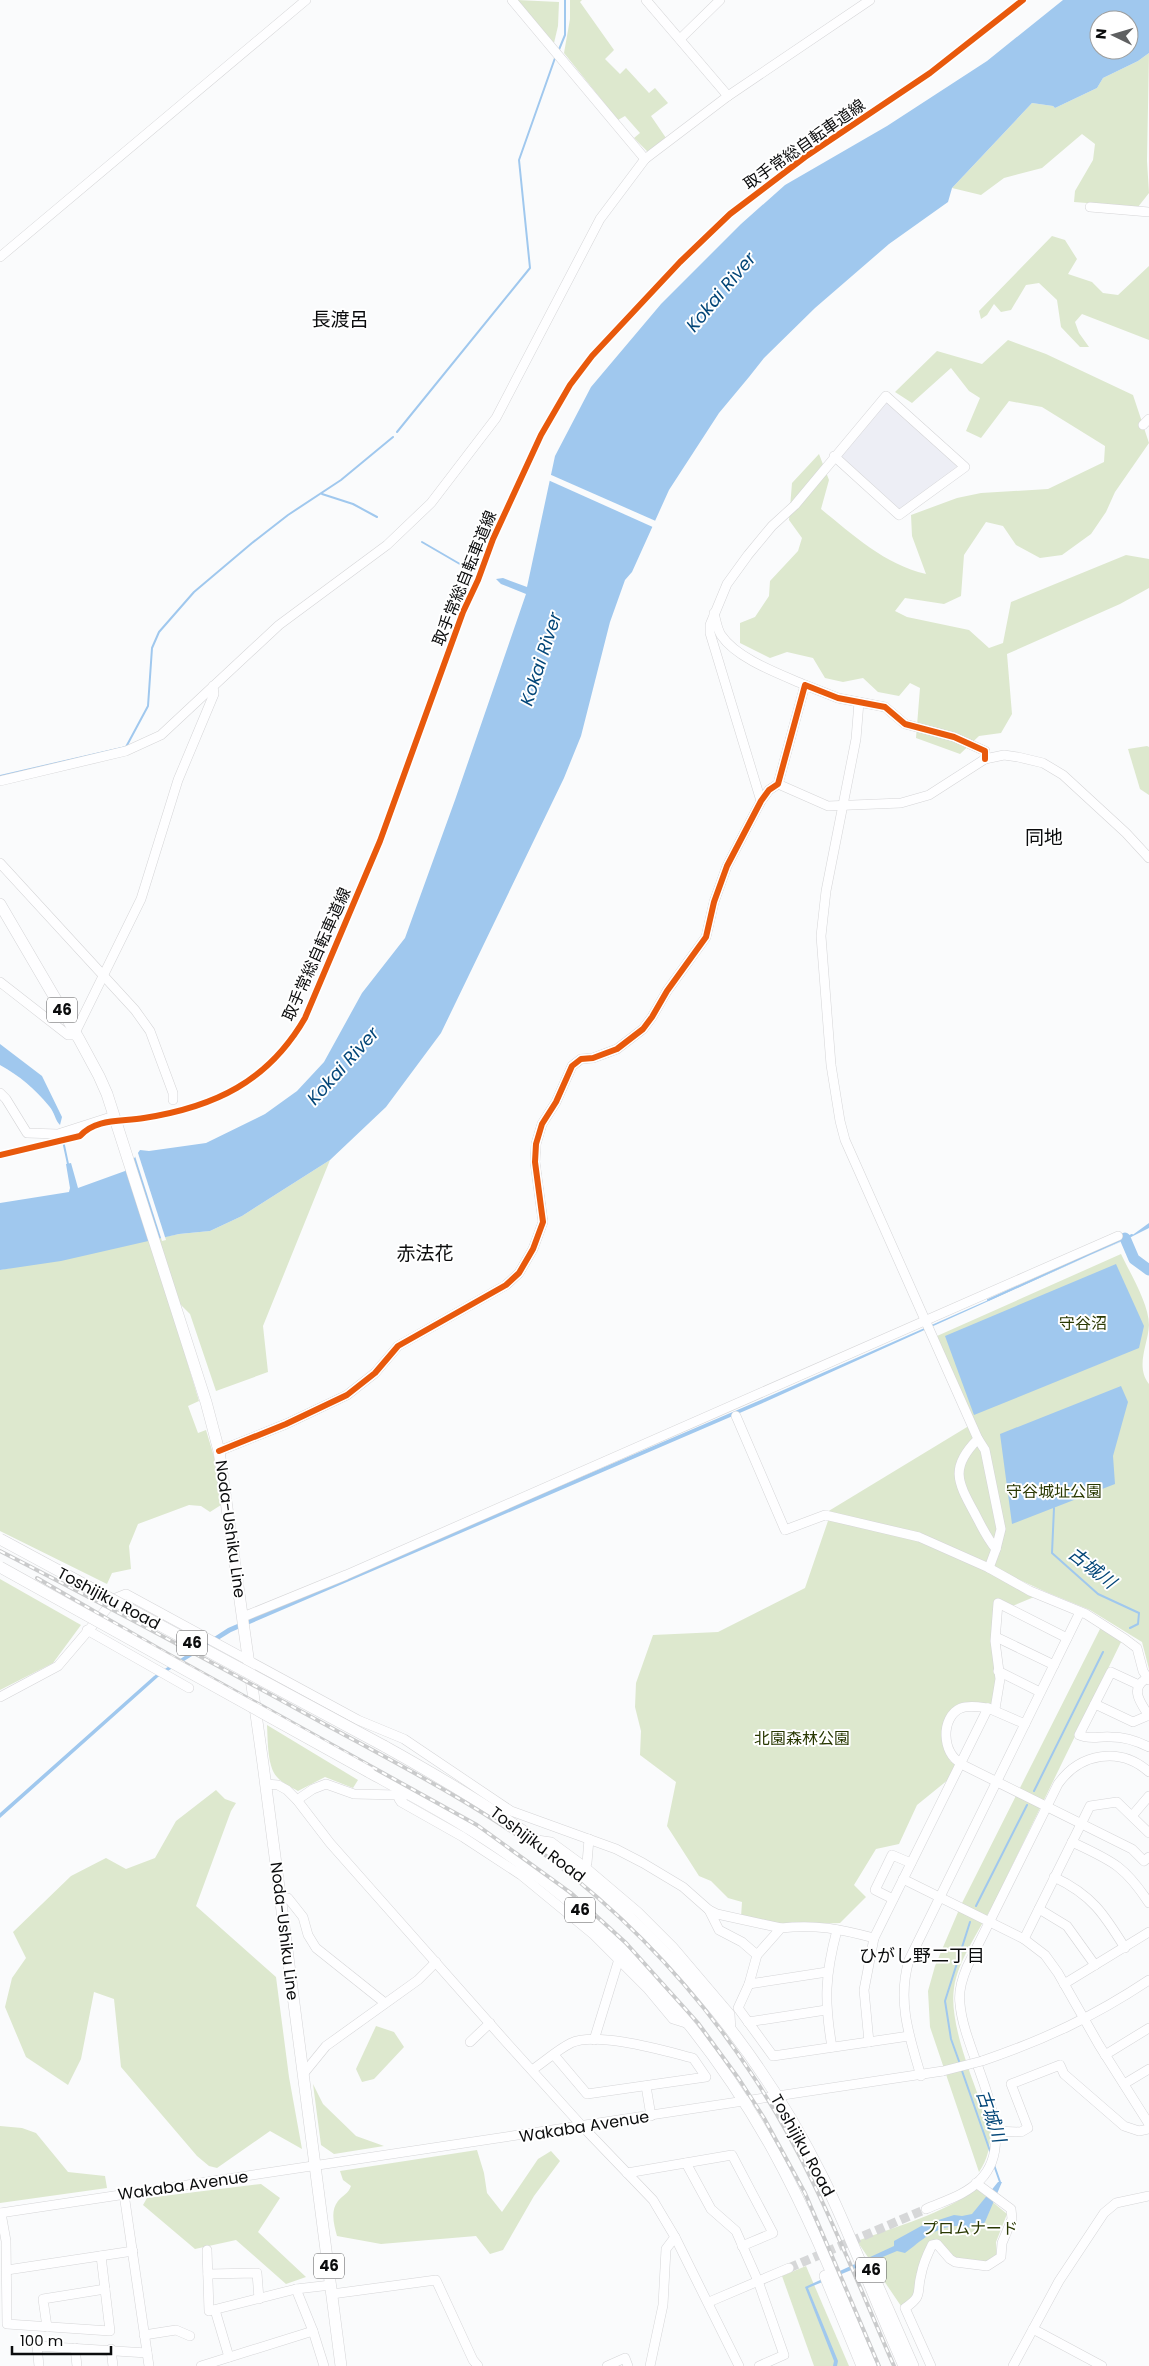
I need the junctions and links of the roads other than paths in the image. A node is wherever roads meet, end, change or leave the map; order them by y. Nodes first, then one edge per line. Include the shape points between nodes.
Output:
1 (306, 0) edge
2 (512, 0) edge
3 (646, 0) edge
4 (720, 0) edge
5 (870, 0) edge
6 (680, 39) junction
7 (728, 96) junction
8 (646, 158) junction
9 (1090, 208) dead end
10 (1149, 212) edge
11 (0, 257) edge
12 (834, 456) junction
13 (714, 613) junction
14 (805, 685) junction
15 (213, 686) junction
16 (859, 702) junction
17 (985, 759) junction
18 (0, 781) edge
19 (778, 784) junction
20 (761, 801) junction
21 (842, 806) junction
22 (1149, 858) edge
23 (0, 863) edge
24 (0, 904) edge
25 (103, 977) junction
26 (0, 982) edge
27 (75, 1033) junction
28 (0, 1093) edge
29 (173, 1100) dead end
30 (115, 1119) junction
31 (1118, 1236) dead end
32 (926, 1321) junction
33 (736, 1416) dead end
34 (978, 1439) junction
35 (219, 1451) junction
36 (0, 1539) edge
37 (996, 1549) junction
38 (0, 1567) edge
39 (989, 1568) junction
40 (1080, 1612) junction
41 (244, 1617) junction
42 (87, 1630) junction
43 (996, 1637) junction
44 (1067, 1638) junction
45 (249, 1660) junction
46 (1054, 1665) junction
47 (998, 1672) junction
48 (1148, 1679) edge
49 (1139, 1685) junction
50 (190, 1688) dead end
51 (1040, 1692) junction
52 (0, 1697) edge
53 (1095, 1704) junction
54 (992, 1708) junction
55 (1149, 1716) edge
56 (1025, 1724) junction
57 (1149, 1747) edge
58 (961, 1763) junction
59 (1149, 1772) edge
60 (372, 1774) junction
61 (996, 1781) junction
62 (266, 1784) junction
63 (399, 1792) junction
64 (370, 1795) junction
65 (1149, 1796) edge
66 (297, 1800) junction
67 (1046, 1807) junction
68 (1132, 1816) junction
69 (459, 1823) junction
70 (1081, 1824) junction
71 (1149, 1833) edge
72 (460, 1836) junction
73 (589, 1839) junction
74 (536, 1840) junction
75 (1072, 1842) junction
76 (1149, 1857) edge
77 (911, 1864) junction
78 (585, 1867) junction
79 (1054, 1877) junction
80 (903, 1879) junction
81 (939, 1897) junction
82 (281, 1898) junction
83 (893, 1899) junction
84 (1149, 1904) edge
85 (1039, 1909) junction
86 (708, 1910) junction
87 (989, 1922) junction
88 (781, 1928) junction
89 (837, 1930) junction
90 (1149, 1932) edge
91 (874, 1938) junction
92 (1024, 1939) junction
93 (1125, 1948) junction
94 (757, 1955) junction
95 (619, 1959) junction
96 (436, 1962) junction
97 (1095, 1965) junction
98 (827, 1972) junction
99 (1149, 1980) edge
100 (749, 1984) junction
101 (1064, 1984) junction
102 (385, 2003) junction
103 (826, 2010) junction
104 (1084, 2020) junction
105 (748, 2022) junction
106 (490, 2023) junction
107 (689, 2024) junction
108 (1149, 2028) edge
109 (731, 2031) junction
110 (908, 2036) junction
111 (594, 2040) junction
112 (470, 2042) dead end
113 (869, 2042) junction
114 (832, 2047) junction
115 (554, 2055) junction
116 (1105, 2055) junction
117 (1149, 2069) edge
118 (532, 2070) junction
119 (304, 2073) junction
120 (921, 2076) junction
121 (1124, 2084) junction
122 (646, 2086) junction
123 (777, 2097) junction
124 (743, 2101) junction
125 (651, 2116) junction
126 (1149, 2124) edge
127 (582, 2126) junction
128 (1149, 2130) edge
129 (996, 2131) junction
130 (686, 2163) junction
131 (316, 2166) junction
132 (627, 2173) junction
133 (823, 2178) junction
134 (976, 2183) junction
135 (124, 2194) junction
136 (1149, 2196) edge
137 (926, 2208) tunnel mouth
138 (1, 2213) edge
139 (815, 2236) junction
140 (675, 2237) junction
141 (742, 2246) junction
142 (207, 2250) dead end
143 (133, 2251) junction
144 (100, 2256) junction
145 (789, 2268) tunnel mouth
146 (7, 2270) junction
147 (208, 2274) junction
148 (758, 2281) junction
149 (296, 2289) junction
150 (331, 2289) junction
151 (105, 2290) junction
152 (259, 2298) junction
153 (709, 2302) junction
154 (215, 2310) junction
155 (47, 2326) junction
156 (1033, 2329) junction
157 (313, 2331) junction
158 (144, 2334) junction
159 (190, 2336) dead end
160 (75, 2348) junction
161 (111, 2349) junction
162 (147, 2353) junction
163 (229, 2357) junction
164 (39, 2366) edge
165 (77, 2366) edge
166 (113, 2366) edge
167 (149, 2366) edge
168 (201, 2366) edge
169 (324, 2366) edge
170 (341, 2366) edge
171 (478, 2366) edge
172 (607, 2366) edge
173 (628, 2366) edge
174 (650, 2366) edge
175 (739, 2366) edge
176 (759, 2366) edge
177 (862, 2366) edge
178 (870, 2366) edge
179 (904, 2366) edge
180 (914, 2366) edge
181 (931, 2366) edge
182 (1013, 2366) edge
183 (1102, 2366) edge

1 - 11 street
2 - 8 street
3 - 6 street
4 - 6 street
5 - 7 street
6 - 7 street
7 - 8 street
8 - 15 street via 600,219 496,418 431,503 371,558 279,625
9 - 10 street
12 - 12 street via 886,396 965,467 899,515
12 - 13 street via 748,555 728,584
13 - 14 street via 721,635 732,647 762,666
13 - 20 street via 710,625 714,652
14 - 16 street
14 - 19 street
15 - 18 street via 169,729 151,741 126,751
15 - 25 street via 214,694 164,818 141,899
16 - 17 street via 885,707 905,724 954,737 985,751
16 - 21 street via 856,738
17 - 21 street via 916,801
17 - 22 street via 1018,756 1052,767
19 - 20 street
19 - 21 street via 828,806
20 - 35 street via 721,879 706,937 652,1017 643,1029 617,1049 576,1062 542,1124 535,1154 543,1222 534,1249 520,1273 506,1285 398,1346 375,1373 347,1395
21 - 32 street via 821,936 831,1065 840,1121 845,1140
23 - 25 street
24 - 27 main road, Noda-Ushiku Line / 46
25 - 27 street
25 - 29 street via 150,1031
26 - 27 street via 68,1035
27 - 30 main road, Noda-Ushiku Line / 46 via 99,1076
28 - 30 street via 27,1133 58,1134
30 - 35 main road, Noda-Ushiku Line / 46
31 - 32 street
32 - 34 street
32 - 41 street
33 - 39 street via 785,1530 820,1516 831,1516 919,1537
34 - 37 street via 985,1450 1001,1529
34 - 37 street via 963,1456 960,1488
35 - 41 main road, Noda-Ushiku Line / 46
36 - 74 main road, Toshijiku Road / 46, bridge via 384,1746 468,1794
37 - 39 street
38 - 60 main road, Toshijiku Road / 46, bridge
39 - 40 street via 1030,1592
40 - 44 street
40 - 48 street via 1138,1648
41 - 45 main road, Noda-Ushiku Line / 46
42 - 45 street via 116,1598 126,1594
42 - 50 street
42 - 52 street via 58,1666
43 - 44 street via 998,1603
43 - 46 street
43 - 47 street
44 - 46 street
45 - 62 main road, Noda-Ushiku Line / 46
45 - 73 street via 358,1720 404,1739 511,1811
46 - 51 street
47 - 51 street
47 - 54 street via 1000,1679
48 - 49 street
49 - 53 street via 1111,1672
49 - 55 street via 1139,1700
51 - 56 street
53 - 55 street via 1133,1722
53 - 57 street via 1079,1735 1088,1739 1121,1737
54 - 56 street
54 - 58 street
54 - 58 street via 963,1707 950,1721 946,1738 948,1748 953,1759
56 - 61 street
58 - 61 street
58 - 77 street
59 - 67 street via 1120,1756 1089,1759 1064,1774
60 - 63 main road, Toshijiku Road / 46
60 - 64 street via 378,1784
61 - 67 street
61 - 81 street
62 - 66 street via 278,1785
62 - 82 main road, Noda-Ushiku Line / 46
63 - 64 street
63 - 69 main road, Toshijiku Road / 46
63 - 72 street via 401,1802
64 - 66 street via 354,1794 326,1784
65 - 68 street
66 - 96 street via 330,1843
67 - 70 street
67 - 87 street
68 - 70 street via 1117,1802 1090,1806
68 - 71 street
69 - 72 street
69 - 107 main road, Toshijiku Road / 46 via 519,1862 577,1907 630,1957
70 - 75 street
70 - 76 street via 1132,1848 1144,1861
72 - 95 street via 562,1907
73 - 78 street
73 - 86 street via 616,1849 673,1880
74 - 78 street via 551,1842
74 - 109 main road, Toshijiku Road / 46 via 647,1934 707,1999
75 - 79 street
75 - 84 street via 1122,1869
77 - 80 street
77 - 83 street via 892,1855 875,1890
78 - 109 street via 673,1947 730,2014
79 - 85 street
79 - 93 street via 1088,1897
80 - 81 street
80 - 83 street
81 - 87 street
81 - 110 street via 913,1948 906,1970 904,2012
82 - 102 street via 288,1898 303,1917 316,1948
82 - 119 main road, Noda-Ushiku Line / 46
83 - 91 street
85 - 92 street
85 - 97 street via 1067,1926
86 - 88 street via 725,1917
86 - 94 street via 719,1930 742,1942
87 - 92 street
87 - 129 street via 966,1967 959,2002
88 - 89 street via 807,1925
88 - 94 street
89 - 91 street
89 - 98 street
90 - 93 street
91 - 113 street via 864,1990
92 - 101 street via 1050,1961
93 - 97 street
94 - 100 street
95 - 107 street via 673,2019
95 - 111 street
96 - 102 street via 418,1980
96 - 106 street
97 - 101 street
98 - 100 street
98 - 103 street
99 - 104 street, Wakaba Avenue
100 - 105 street via 738,2008
101 - 104 street
102 - 119 street via 326,2046
103 - 105 street
103 - 114 street
104 - 116 street
104 - 120 street, Wakaba Avenue, bridge via 982,2061
105 - 114 street via 773,2056
106 - 112 street
106 - 118 street
107 - 124 main road, Toshijiku Road / 46
108 - 116 street
109 - 123 main road, Toshijiku Road / 46
110 - 113 street
110 - 120 street
111 - 115 street via 571,2043
111 - 122 street via 654,2048 693,2058 706,2077
113 - 114 street
115 - 118 street
115 - 122 street via 587,2094
116 - 121 street
117 - 121 street
118 - 127 street
119 - 131 main road, Noda-Ushiku Line / 46
120 - 123 street, Wakaba Avenue
121 - 126 street
122 - 125 street
123 - 124 street, Wakaba Avenue
123 - 133 main road, Toshijiku Road / 46
124 - 125 street, Wakaba Avenue
124 - 139 main road, Toshijiku Road / 46 via 774,2152
125 - 127 street, Wakaba Avenue
127 - 131 street, Wakaba Avenue
127 - 132 street
128 - 129 street via 1135,2131 1124,2126 1064,2074 1060,2065 1011,2084 1028,2128 1021,2132
129 - 134 street via 994,2157
130 - 132 street
130 - 141 street via 711,2209 733,2227
130 - 141 street via 732,2155 773,2232
131 - 135 street, Wakaba Avenue
131 - 150 main road, 46
132 - 140 street via 653,2200
133 - 179 main road, Toshijiku Road / 46
133 - 180 main road, 46 via 857,2240
134 - 137 street via 961,2194
134 - 181 street via 1011,2209 1012,2219 1002,2242 1001,2257 987,2266 955,2262 937,2244 932,2245 920,2277 920,2291 914,2302 905,2308
135 - 138 street, Wakaba Avenue
135 - 143 street
136 - 156 street via 1116,2203 1104,2213 1059,2281
138 - 146 street
139 - 177 main road, 46 via 816,2253
139 - 178 main road, Toshijiku Road / 46
140 - 153 street
140 - 174 street via 666,2249 663,2305
141 - 148 street
142 - 147 street
143 - 144 street
143 - 158 street
144 - 146 street
144 - 151 street
145 - 148 street
146 - 155 street via 7,2324
147 - 152 street via 257,2273
147 - 154 street via 209,2311
148 - 153 street
148 - 176 street via 784,2355
149 - 150 street
149 - 152 street
149 - 157 street
150 - 170 main road, 46
150 - 171 street via 436,2280 472,2360
151 - 155 street via 42,2299
151 - 155 street via 110,2331
152 - 154 street
153 - 175 street
154 - 163 street
156 - 182 street
156 - 183 street
157 - 163 street
157 - 169 street
158 - 159 street via 176,2330
158 - 162 street
160 - 161 street
160 - 164 street via 37,2346
160 - 165 street
161 - 162 street
161 - 166 street
162 - 167 street
163 - 168 street
172 - 173 street via 625,2358

